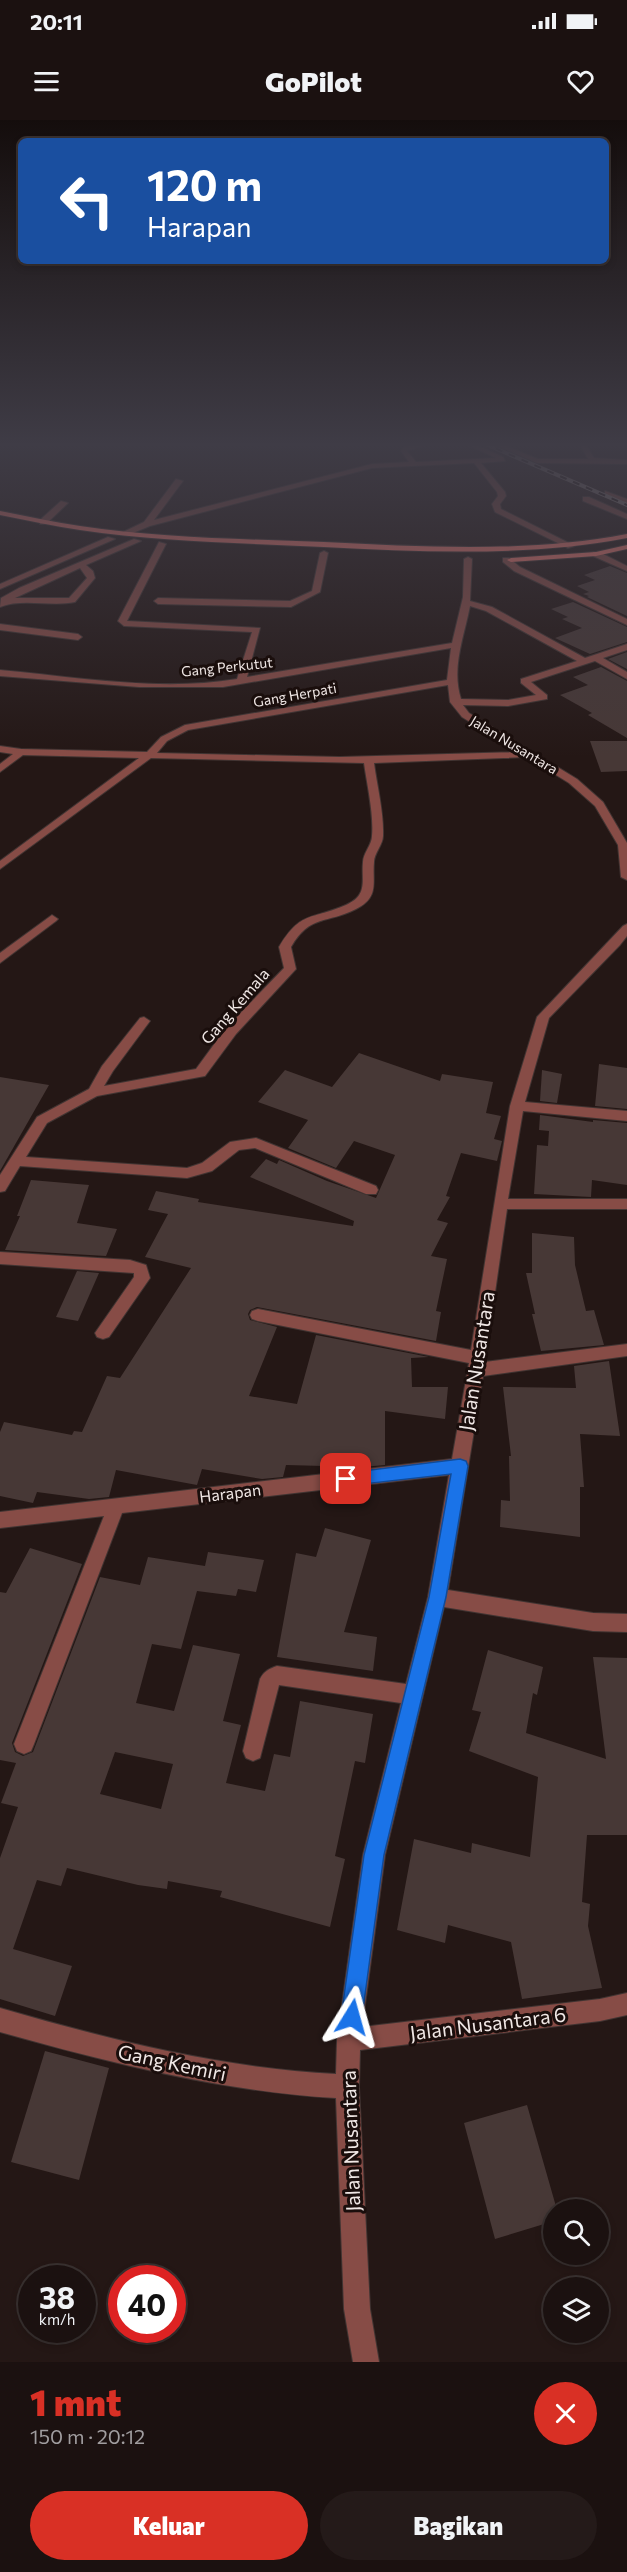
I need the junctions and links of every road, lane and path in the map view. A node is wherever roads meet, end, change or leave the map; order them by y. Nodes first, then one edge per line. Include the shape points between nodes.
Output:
1 (91, 548) edge
2 (122, 548) edge
3 (160, 548) edge
4 (227, 548) edge
5 (332, 548) edge
6 (549, 548) edge
7 (608, 548) edge
8 (611, 548) edge
9 (324, 553) junction
10 (422, 554) junction
11 (596, 554) junction
12 (468, 559) junction
13 (483, 560) dead end
14 (494, 560) dead end
15 (506, 560) junction
16 (81, 565) junction
17 (627, 569) edge
18 (0, 587) edge
19 (158, 601) dead end
20 (2, 602) edge
21 (466, 602) junction
22 (627, 622) edge
23 (0, 627) edge
24 (78, 637) dead end
25 (455, 645) junction
26 (627, 647) edge
27 (598, 659) junction
28 (586, 662) junction
29 (0, 673) edge
30 (627, 676) edge
31 (241, 681) junction
32 (452, 682) junction
33 (455, 702) junction
34 (0, 749) edge
35 (21, 752) junction
36 (151, 754) junction
37 (530, 754) junction
38 (369, 760) junction
39 (0, 769) edge
40 (625, 845) edge
41 (0, 866) edge
42 (627, 878) edge
43 (52, 919) dead end
44 (627, 928) edge
45 (0, 958) edge
46 (144, 1021) dead end
47 (94, 1092) junction
48 (517, 1106) junction
49 (627, 1116) edge
50 (18, 1161) junction
51 (0, 1188) edge
52 (371, 1190) dead end
53 (500, 1204) junction
54 (627, 1204) edge
55 (0, 1258) edge
56 (258, 1315) dead end
57 (103, 1333) dead end
58 (627, 1350) edge
59 (476, 1364) junction
60 (460, 1466) junction
61 (116, 1507) junction
62 (0, 1520) edge
63 (437, 1597) junction
64 (627, 1623) edge
65 (412, 1695) junction
66 (24, 1744) dead end
67 (254, 1751) dead end
68 (627, 2004) edge
69 (0, 2020) edge
70 (349, 2040) junction
71 (347, 2087) junction
72 (366, 2362) edge

1 - 18 street
2 - 16 street
3 - 31 street via 122,621 257,630
4 - 9 main road
5 - 10 main road
6 - 10 main road
7 - 10 main road via 530,557
8 - 11 main road
9 - 10 main road
9 - 19 street via 316,592 291,604
10 - 12 main road
11 - 15 main road
11 - 17 street
12 - 13 main road
12 - 21 street, Jalan Nusantara
14 - 15 main road
15 - 22 street
16 - 20 street
16 - 20 street via 91,578 72,600
21 - 25 street, Jalan Nusantara
21 - 28 street via 489,609
23 - 24 street
25 - 31 street, Gang Perkutut
25 - 32 street, Jalan Nusantara
26 - 27 street
27 - 28 street
27 - 30 street
28 - 33 street via 524,681 544,697 508,703
29 - 31 street, Gang Perkutut via 140,686
32 - 33 street, Jalan Nusantara
32 - 36 street, Gang Herpati via 185,728 164,738
33 - 37 street, Jalan Nusantara via 465,715
34 - 35 street
35 - 36 street
35 - 39 street
36 - 38 street via 245,760
36 - 41 street, Gang Herpati
37 - 38 street
37 - 40 street, Jalan Nusantara via 573,781 599,804
38 - 47 street, Gang Kemala via 378,838 368,860 370,885 363,898 352,907 314,918 295,930 285,947 290,969 231,1031 200,1073
40 - 42 street, Jalan Nusantara
43 - 45 street
44 - 48 street, Jalan Nusantara via 543,1017
46 - 47 street
47 - 50 street via 42,1120
48 - 49 street
48 - 53 street, Jalan Nusantara
50 - 51 street
50 - 52 street via 187,1173 207,1167 235,1145 256,1143
53 - 54 street
53 - 59 street, Jalan Nusantara
55 - 57 street via 141,1269 142,1278
56 - 59 street
58 - 59 street
59 - 60 street, Jalan Nusantara
60 - 61 street, Harapan
60 - 63 street, Jalan Nusantara
61 - 62 street, Harapan
61 - 66 street
63 - 64 street via 581,1621
63 - 65 street, Jalan Nusantara
65 - 67 street via 277,1675 270,1679 265,1693
65 - 70 street, Jalan Nusantara via 374,1855
68 - 70 street, Jalan Nusantara 6
69 - 71 street, Gang Kemiri via 192,2069 257,2080
70 - 71 street, Jalan Nusantara
71 - 72 street, Jalan Nusantara via 357,2309

